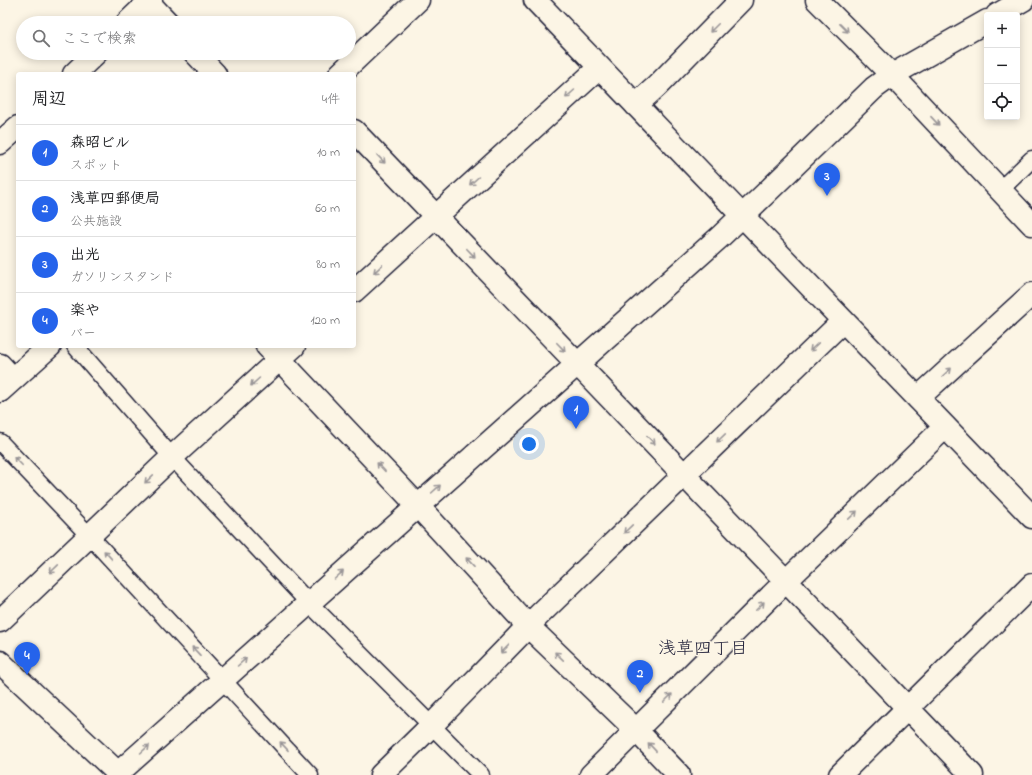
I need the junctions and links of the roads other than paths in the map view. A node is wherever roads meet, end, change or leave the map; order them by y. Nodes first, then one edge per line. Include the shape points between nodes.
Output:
1 (418, 0) edge
2 (535, 0) edge
3 (741, 0) edge
4 (817, 0) edge
5 (1023, 0) edge
6 (148, 1) edge
7 (1002, 12) edge
8 (134, 16) edge
9 (162, 16) edge
10 (984, 23) edge
11 (356, 59) edge
12 (89, 60) edge
13 (202, 60) edge
14 (355, 60) edge
15 (599, 68) junction
16 (76, 72) edge
17 (213, 72) edge
18 (342, 72) edge
19 (892, 75) junction
20 (636, 105) junction
21 (16, 128) edge
22 (356, 133) edge
23 (0, 143) edge
24 (1032, 159) edge
25 (1000, 190) junction
26 (436, 216) junction
27 (742, 216) junction
28 (1032, 224) edge
29 (356, 289) edge
30 (1032, 294) edge
31 (843, 321) junction
32 (47, 348) edge
33 (77, 348) edge
34 (280, 350) edge
35 (577, 364) junction
36 (4, 378) edge
37 (918, 398) junction
38 (945, 427) junction
39 (0, 442) edge
40 (172, 457) junction
41 (684, 474) junction
42 (417, 505) junction
43 (1032, 517) edge
44 (89, 536) junction
45 (786, 581) junction
46 (1032, 585) edge
47 (308, 602) junction
48 (0, 620) edge
49 (528, 626) junction
50 (0, 662) edge
51 (222, 679) junction
52 (908, 708) junction
53 (432, 725) junction
54 (636, 730) junction
55 (118, 774) edge
56 (310, 775) edge
57 (381, 775) edge
58 (481, 775) edge
59 (591, 775) edge
60 (679, 775) edge
61 (840, 775) edge
62 (972, 775) edge

1 - 11 street
2 - 15 street
3 -> 20 street
4 -> 19 street
5 - 7 street
6 - 8 street
6 - 9 street
10 - 19 street
12 - 16 street
13 - 17 street
14 - 18 street
15 - 20 street
15 -> 26 street
19 -> 25 street
19 - 27 street via 874,88
20 - 27 street
21 - 23 street
22 -> 26 street
24 - 25 lane
25 - 28 street
26 -> 29 street
26 -> 35 street
27 - 31 street
27 - 35 street
37 -> 30 street
31 - 37 street
31 -> 41 street
32 - 36 street
33 - 40 lane
34 -> 40 street
42 -> 34 street
35 -> 41 street
42 -> 35 street
37 - 38 street
38 - 43 street
45 -> 38 street
44 -> 39 lane
40 -> 44 street
40 - 47 lane
41 - 45 street
41 -> 49 street
47 -> 42 street
49 -> 42 street
44 -> 48 street
51 -> 44 lane
45 - 52 street
54 -> 45 street
46 - 52 street
51 -> 47 street
47 - 53 lane
49 -> 53 street
54 -> 49 street
50 - 55 street
55 -> 51 street
56 -> 51 lane
52 - 61 street
52 - 62 street
53 - 57 street
53 - 58 lane
54 - 59 street
60 -> 54 street

